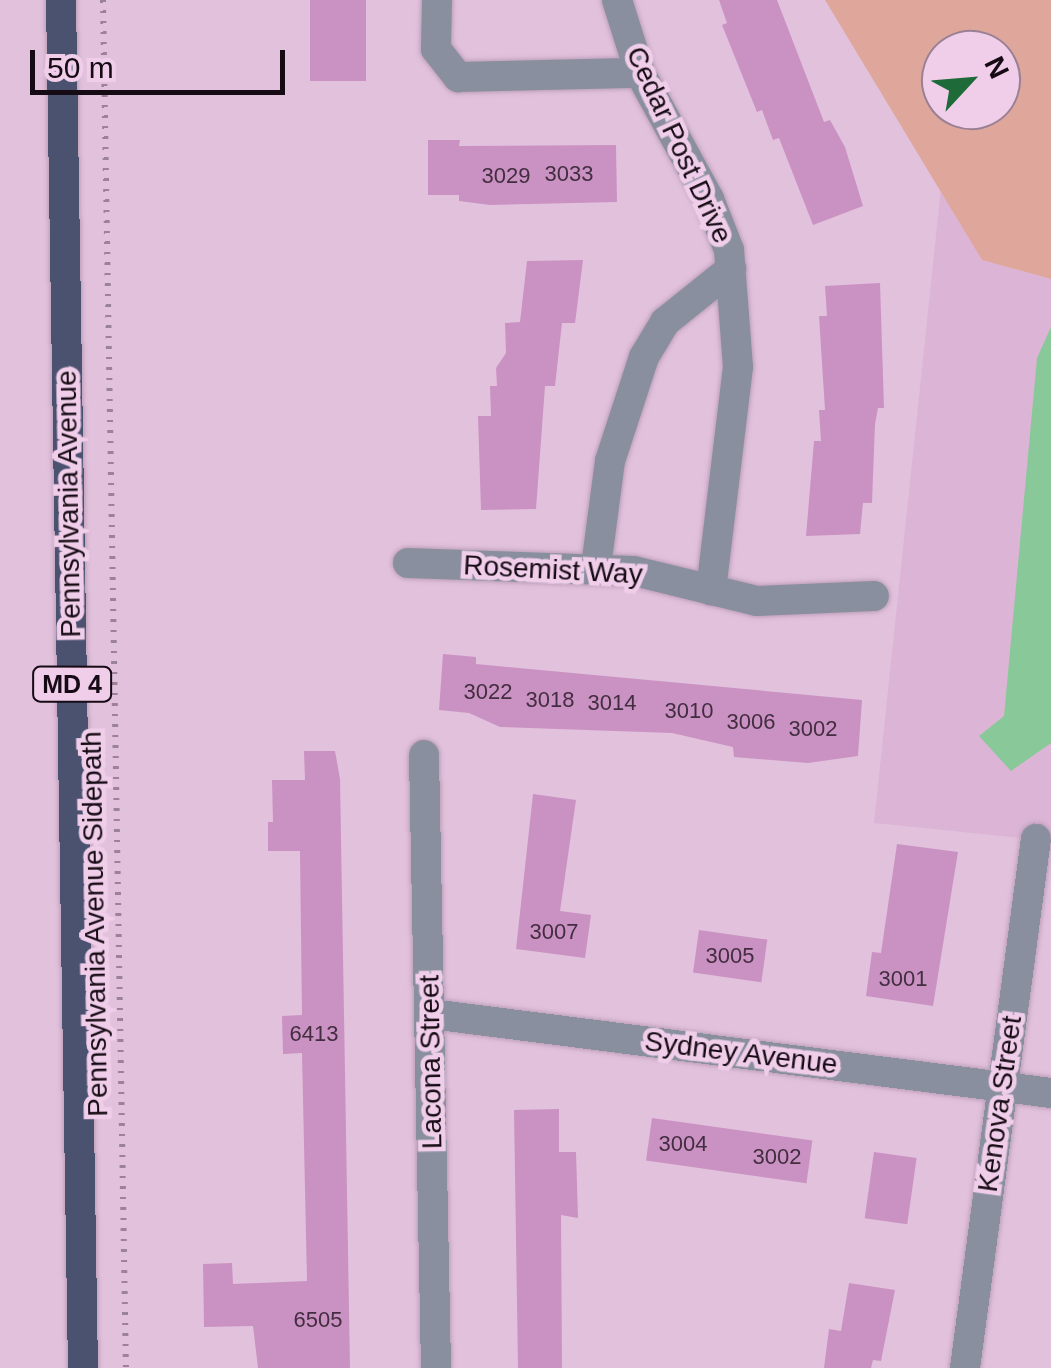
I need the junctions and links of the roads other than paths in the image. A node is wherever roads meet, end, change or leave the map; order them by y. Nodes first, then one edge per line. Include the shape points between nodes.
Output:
1 (61, 0) edge
2 (437, 0) edge
3 (617, 0) edge
4 (640, 73) junction
5 (731, 269) junction
6 (408, 563) dead end
7 (596, 567) junction
8 (711, 590) junction
9 (874, 596) dead end
10 (424, 755) dead end
11 (1036, 840) dead end
12 (431, 1014) junction
13 (1003, 1086) junction
14 (1051, 1092) edge
15 (83, 1368) edge
16 (436, 1368) edge
17 (965, 1368) edge

1 - 15 highway, Pennsylvania Avenue / MD 4
2 - 4 street via 436,48 458,76
3 - 4 street, Cedar Post Drive
4 - 5 street, Cedar Post Drive via 721,222
5 - 7 street via 665,322 644,357 610,461
5 - 8 street, Cedar Post Drive via 738,367
6 - 7 street, Rosemist Way
7 - 8 street, Rosemist Way
8 - 9 street, Rosemist Way via 780,602
10 - 12 street, Lacona Street
11 - 13 street, Kenova Street
12 - 13 street, Sydney Avenue
12 - 16 street, Lacona Street
13 - 14 street, Sydney Avenue
13 - 17 street, Kenova Street

